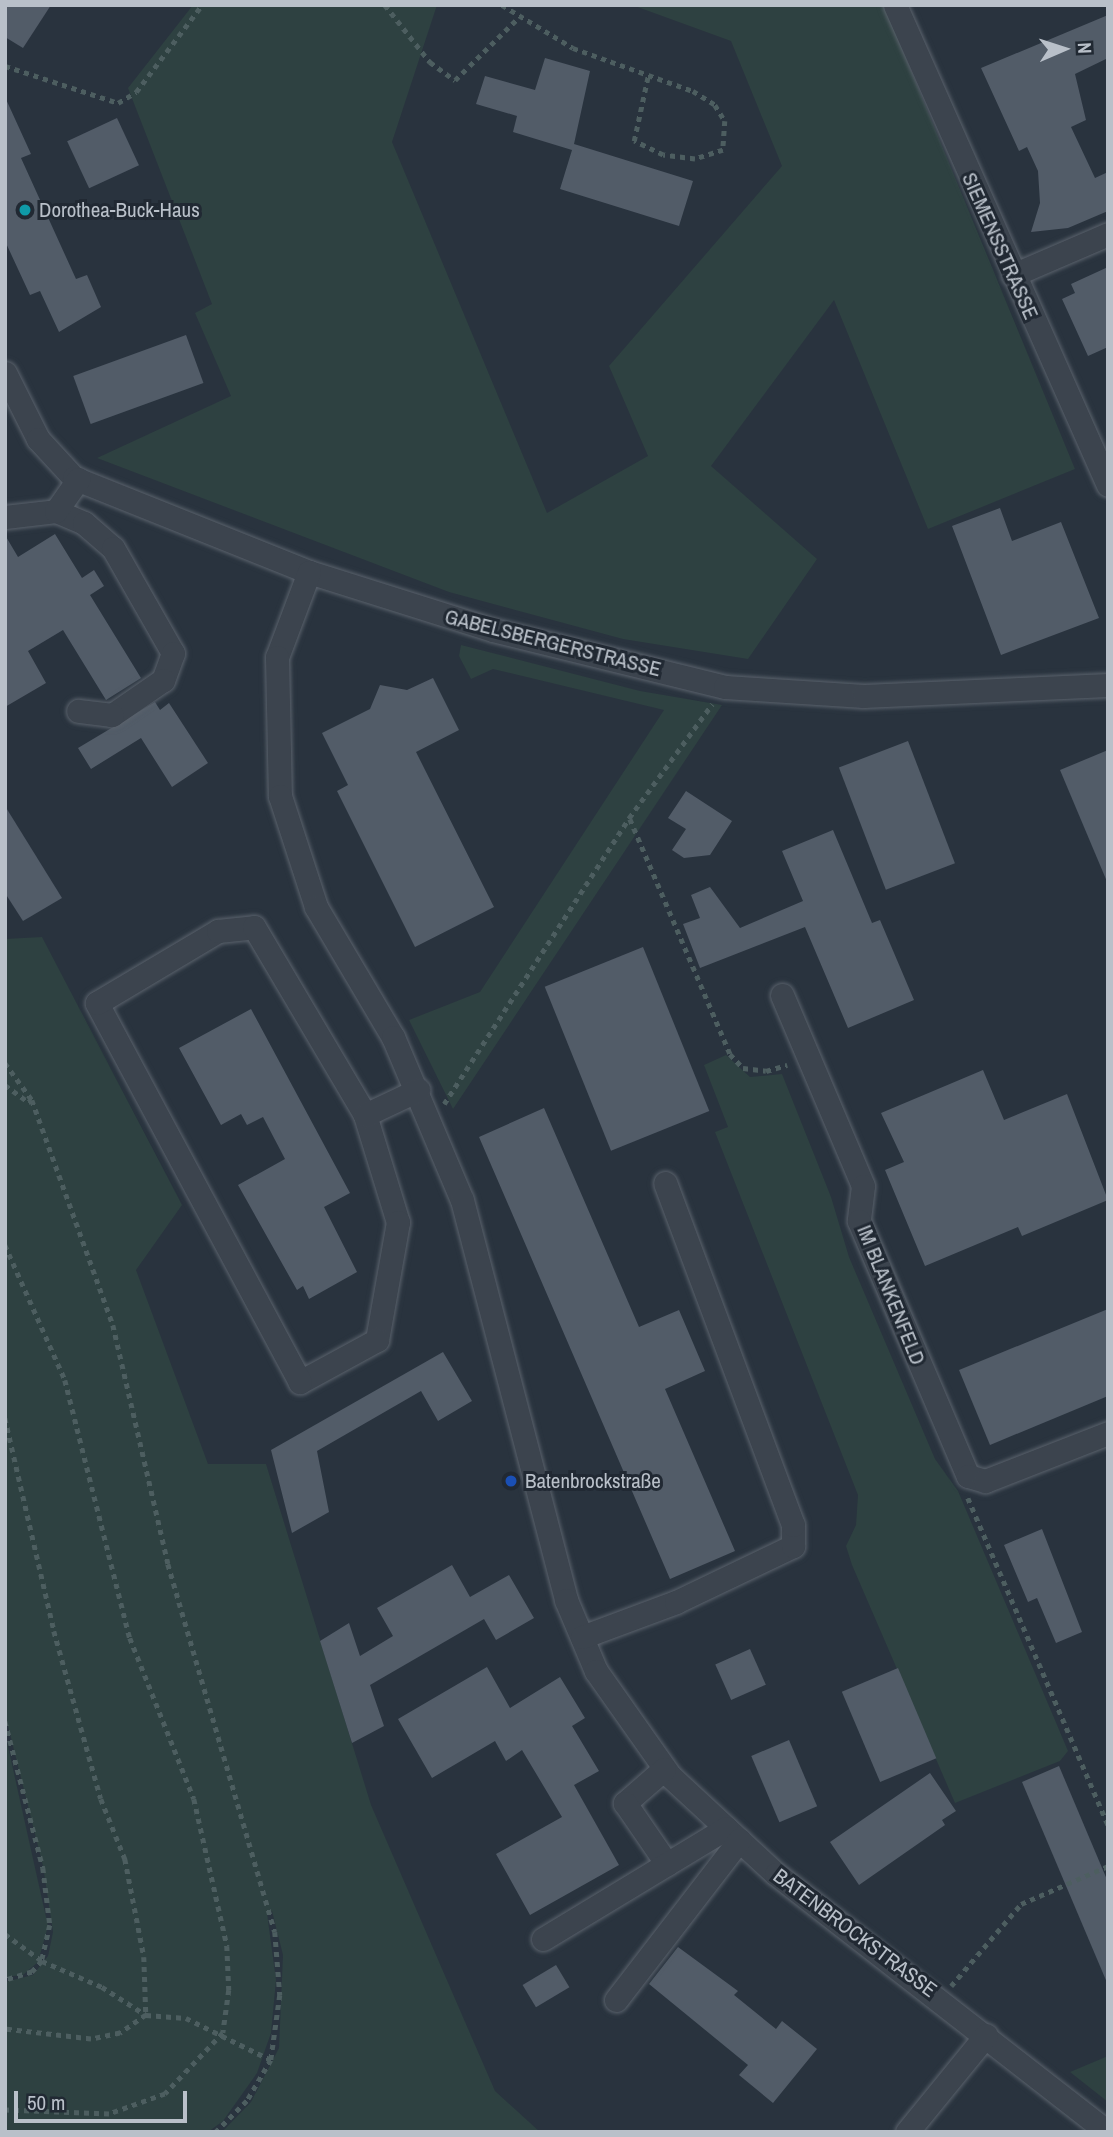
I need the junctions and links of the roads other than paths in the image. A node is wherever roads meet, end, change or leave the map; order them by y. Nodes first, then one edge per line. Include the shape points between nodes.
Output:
1 (895, 5) edge
2 (1108, 234) edge
3 (1013, 275) junction
4 (5, 373) edge
5 (78, 479) junction
6 (1108, 485) edge
7 (56, 511) junction
8 (5, 517) edge
9 (309, 572) junction
10 (1108, 685) edge
11 (78, 711) dead end
12 (782, 995) dead end
13 (418, 1090) junction
14 (365, 1115) junction
15 (665, 1183) dead end
16 (1108, 1433) edge
17 (582, 1637) junction
18 (664, 1769) junction
19 (733, 1834) junction
20 (667, 1864) junction
21 (543, 1939) dead end
22 (616, 2000) dead end
23 (986, 2035) junction
24 (907, 2132) edge
25 (1107, 2132) edge

1 - 3 street, SIEMENSSTRASSE
2 - 3 street
3 - 6 street, SIEMENSSTRASSE
4 - 5 street, GABELSBERGERSTRASSE via 38,439
5 - 7 street
5 - 9 street, GABELSBERGERSTRASSE
7 - 8 street
7 - 11 street via 84,523 113,548 173,653 163,680 112,715
9 - 10 street, GABELSBERGERSTRASSE via 493,631 725,687 864,696
9 - 13 street, BATENBROCKSTRASSE via 277,657 280,796 316,907
12 - 16 street, IM BLANKENFELD via 863,1186 859,1222 968,1476 985,1481
13 - 14 street
13 - 17 street, BATENBROCKSTRASSE via 485,1278 566,1600
14 - 14 street via 254,927 218,930 97,1003 300,1382 377,1340 398,1222
15 - 17 street via 793,1525 793,1546 676,1602
17 - 18 street, BATENBROCKSTRASSE via 596,1671
18 - 19 street, BATENBROCKSTRASSE
18 - 20 street via 625,1803
19 - 20 street
19 - 22 street
19 - 23 street, BATENBROCKSTRASSE via 776,1874
20 - 21 street
23 - 24 street
23 - 25 street, BATENBROCKSTRASSE

